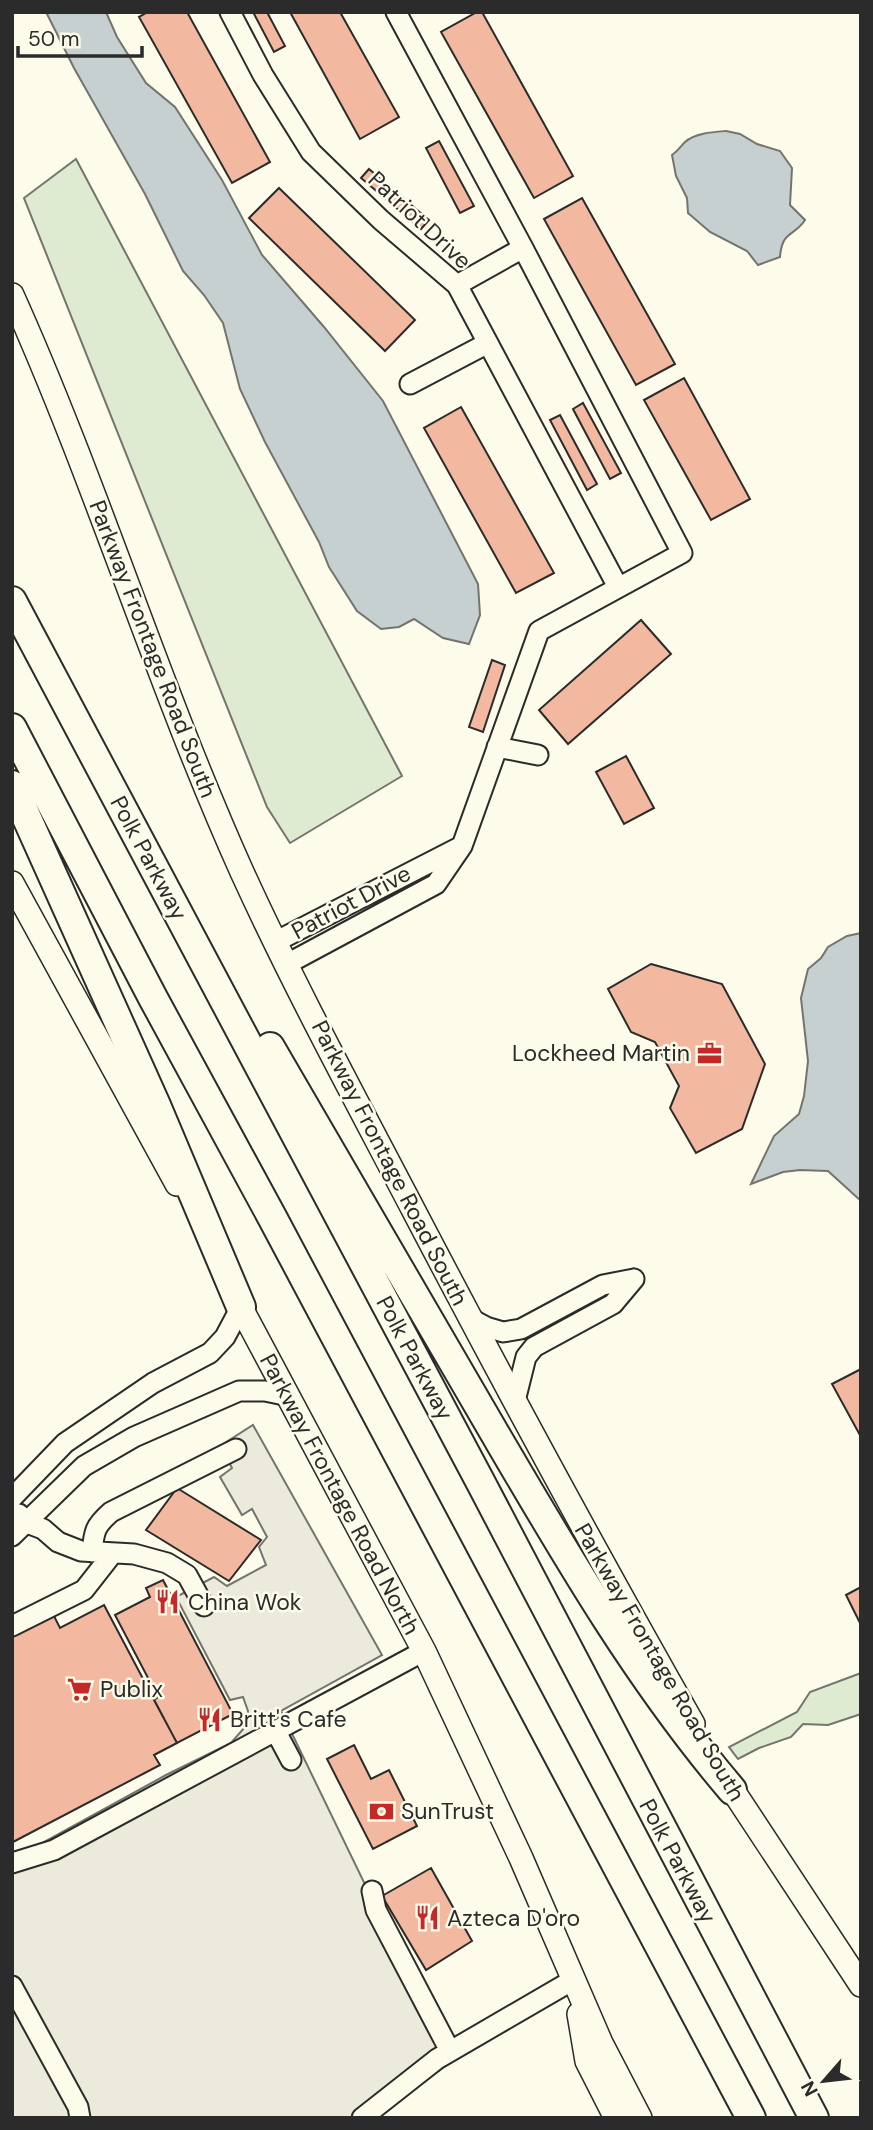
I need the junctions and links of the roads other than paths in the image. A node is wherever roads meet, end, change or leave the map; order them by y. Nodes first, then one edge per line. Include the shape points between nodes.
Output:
1 (230, 12) edge
2 (396, 12) edge
3 (523, 248) junction
4 (457, 285) junction
5 (12, 295) edge
6 (488, 343) junction
7 (410, 384) dead end
8 (618, 587) junction
9 (12, 601) edge
10 (12, 728) edge
11 (86, 738) junction
12 (497, 747) junction
13 (538, 755) dead end
14 (12, 785) edge
15 (462, 846) junction
16 (12, 883) edge
17 (275, 942) junction
18 (287, 964) junction
19 (241, 1307) junction
20 (471, 1319) junction
21 (289, 1396) junction
22 (515, 1401) junction
23 (236, 1449) dead end
24 (12, 1498) edge
25 (12, 1505) edge
26 (19, 1530) edge
27 (92, 1552) junction
28 (113, 1553) junction
29 (204, 1606) dead end
30 (12, 1626) edge
31 (424, 1651) junction
32 (275, 1730) junction
33 (291, 1760) dead end
34 (732, 1790) junction
35 (12, 1864) edge
36 (372, 1891) dead end
37 (573, 1980) junction
38 (861, 1985) edge
39 (12, 1986) edge
40 (18, 2011) edge
41 (450, 2051) junction
42 (80, 2118) edge
43 (362, 2118) edge
44 (616, 2118) edge
45 (640, 2118) edge
46 (751, 2118) edge
47 (814, 2118) edge

1 - 4 street, Patriot Drive via 312,152
2 - 3 street, Patriot Drive
3 - 4 street
3 - 8 street, Patriot Drive via 682,553
4 - 6 street, Patriot Drive
5 - 17 main road, Parkway Frontage Road South via 64,417 165,685
6 - 7 street
6 - 8 street, Patriot Drive
8 - 12 street, Patriot Drive via 539,631
9 - 11 highway, Polk Parkway
10 - 46 highway
11 - 34 highway via 172,876 571,1563 639,1666
11 - 47 highway, Polk Parkway
12 - 13 street
12 - 15 street, Patriot Drive
14 - 19 highway
15 - 17 street, Patriot Drive
15 - 18 street, Patriot Drive via 436,884
16 - 19 main road, Parkway Frontage Road North
17 - 18 main road, Parkway Frontage Road South
18 - 20 main road, Parkway Frontage Road South
19 - 21 main road, Parkway Frontage Road North
19 - 24 street via 210,1353 153,1383 65,1443
20 - 22 main road, Parkway Frontage Road South
20 - 22 street via 503,1332 521,1329 603,1285 634,1279 613,1304 534,1347 526,1357
21 - 26 street via 239,1391 134,1437 84,1466
21 - 31 main road, Parkway Frontage Road North
22 - 34 main road, Parkway Frontage Road South via 614,1587
23 - 27 street via 111,1512 94,1532
25 - 26 street
26 - 27 street via 43,1529 58,1542
27 - 28 street
28 - 29 street via 167,1563 187,1575
28 - 30 street via 84,1590
31 - 32 street
31 - 37 main road, Parkway Frontage Road North
32 - 33 street
32 - 35 street via 54,1850
34 - 38 main road, Parkway Frontage Road South
36 - 41 street via 376,1910
37 - 41 street
37 - 44 main road via 587,2061
37 - 45 main road, Parkway Frontage Road North
39 - 40 street
40 - 42 street via 78,2107
41 - 43 street

